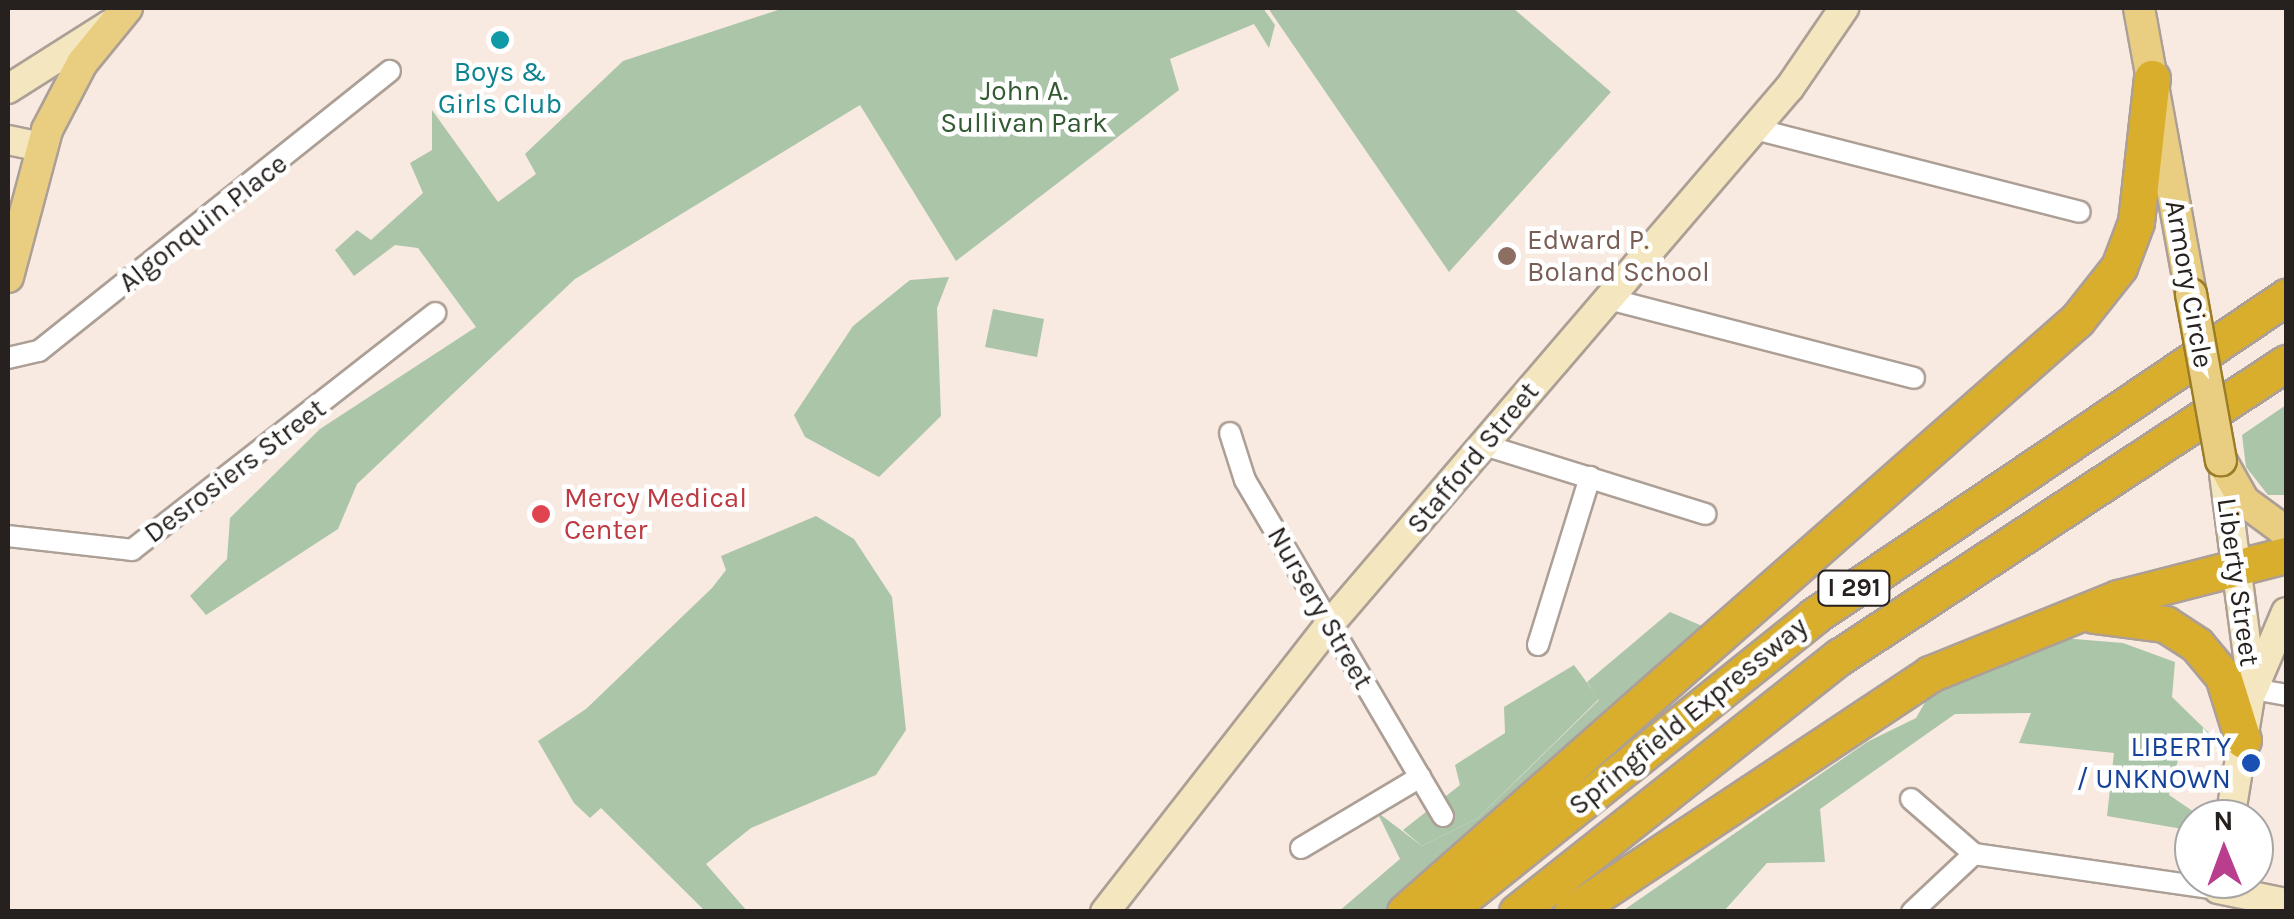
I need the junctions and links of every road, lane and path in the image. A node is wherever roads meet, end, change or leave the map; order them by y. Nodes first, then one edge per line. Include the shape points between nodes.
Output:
1 (1844, 8) edge
2 (2139, 8) edge
3 (115, 12) edge
4 (390, 71) dead end
5 (2152, 78) junction
6 (8, 89) edge
7 (1755, 129) junction
8 (8, 140) edge
9 (41, 147) junction
10 (2080, 212) dead end
11 (8, 277) edge
12 (2286, 297) edge
13 (1609, 298) junction
14 (435, 313) dead end
15 (8, 358) edge
16 (2286, 363) edge
17 (1914, 378) dead end
18 (1230, 434) dead end
19 (1484, 445) junction
20 (2222, 467) junction
21 (1590, 477) junction
22 (1705, 514) dead end
23 (2286, 532) edge
24 (8, 536) edge
25 (2286, 555) edge
26 (2235, 568) junction
27 (2286, 612) edge
28 (2068, 615) junction
29 (1330, 626) junction
30 (1538, 645) dead end
31 (2252, 689) junction
32 (2286, 695) edge
33 (2243, 740) junction
34 (1420, 778) junction
35 (1912, 799) dead end
36 (2233, 799) edge
37 (1443, 816) dead end
38 (1301, 848) dead end
39 (1974, 854) junction
40 (2174, 886) edge
41 (1106, 912) edge
42 (1405, 912) edge
43 (1444, 912) edge
44 (1518, 912) edge
45 (1572, 912) edge
46 (1912, 912) edge

1 - 7 main road, Stafford Street
2 - 5 main road, Armory Circle
3 - 6 main road
3 - 9 main road via 64,92
4 - 15 street, Algonquin Place via 39,351
5 - 20 main road, Armory Circle, bridge
5 - 42 highway via 2136,222 2120,267 2077,320
7 - 10 street
7 - 13 main road, Stafford Street
8 - 9 main road
9 - 11 main road
12 - 43 highway, Springfield Expressway / I 291 via 1814,616
13 - 17 street
13 - 19 main road, Stafford Street
14 - 24 street, Desrosiers Street via 132,550
16 - 44 highway, Springfield Expressway / I 291 via 1839,656
18 - 29 street, Nursery Street via 1245,480
19 - 21 street
19 - 29 main road, Stafford Street
20 - 23 main road, Armory Circle via 2254,512
20 - 26 main road, Liberty Street
21 - 22 street
21 - 30 street
25 - 26 highway
26 - 28 highway
26 - 31 main road, Liberty Street
27 - 31 main road, Liberty Street
28 - 33 highway via 2138,616 2197,645 2223,676
28 - 45 highway via 1964,658 1859,716
29 - 34 street, Nursery Street
29 - 41 main road, Stafford Street
31 - 32 street
31 - 33 main road, Liberty Street
33 - 36 main road, Liberty Street
34 - 37 street, Nursery Street
34 - 38 street
35 - 39 street
39 - 40 street
39 - 46 street

